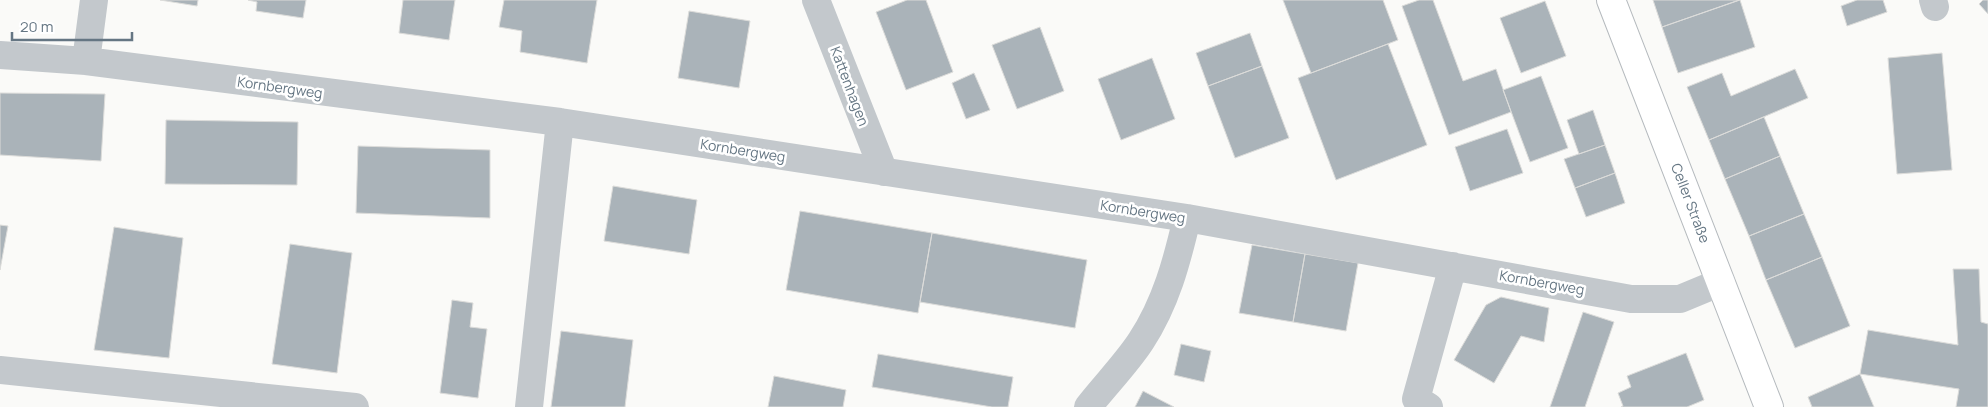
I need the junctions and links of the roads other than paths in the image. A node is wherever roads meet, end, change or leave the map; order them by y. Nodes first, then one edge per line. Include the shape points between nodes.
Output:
1 (94, 0) edge
2 (816, 0) edge
3 (1611, 0) edge
4 (0, 55) edge
5 (86, 61) junction
6 (560, 122) junction
7 (884, 172) junction
8 (1187, 218) junction
9 (1453, 266) junction
10 (1721, 282) junction
11 (0, 370) edge
12 (355, 407) edge
13 (529, 407) edge
14 (1088, 407) edge
15 (1429, 407) edge
16 (1769, 407) edge

1 - 5 street
2 - 7 street, Kattenhagen
3 - 10 main road, Celler Straße
4 - 5 street, Kornbergweg
5 - 6 street, Kornbergweg
6 - 7 street, Kornbergweg
6 - 13 street
7 - 8 street, Kornbergweg
8 - 9 street, Kornbergweg
8 - 14 street via 1176,266 1160,305 1141,341
9 - 10 street, Kornbergweg via 1631,299 1680,299
9 - 15 street via 1416,399
10 - 16 main road, Celler Straße
11 - 12 street

